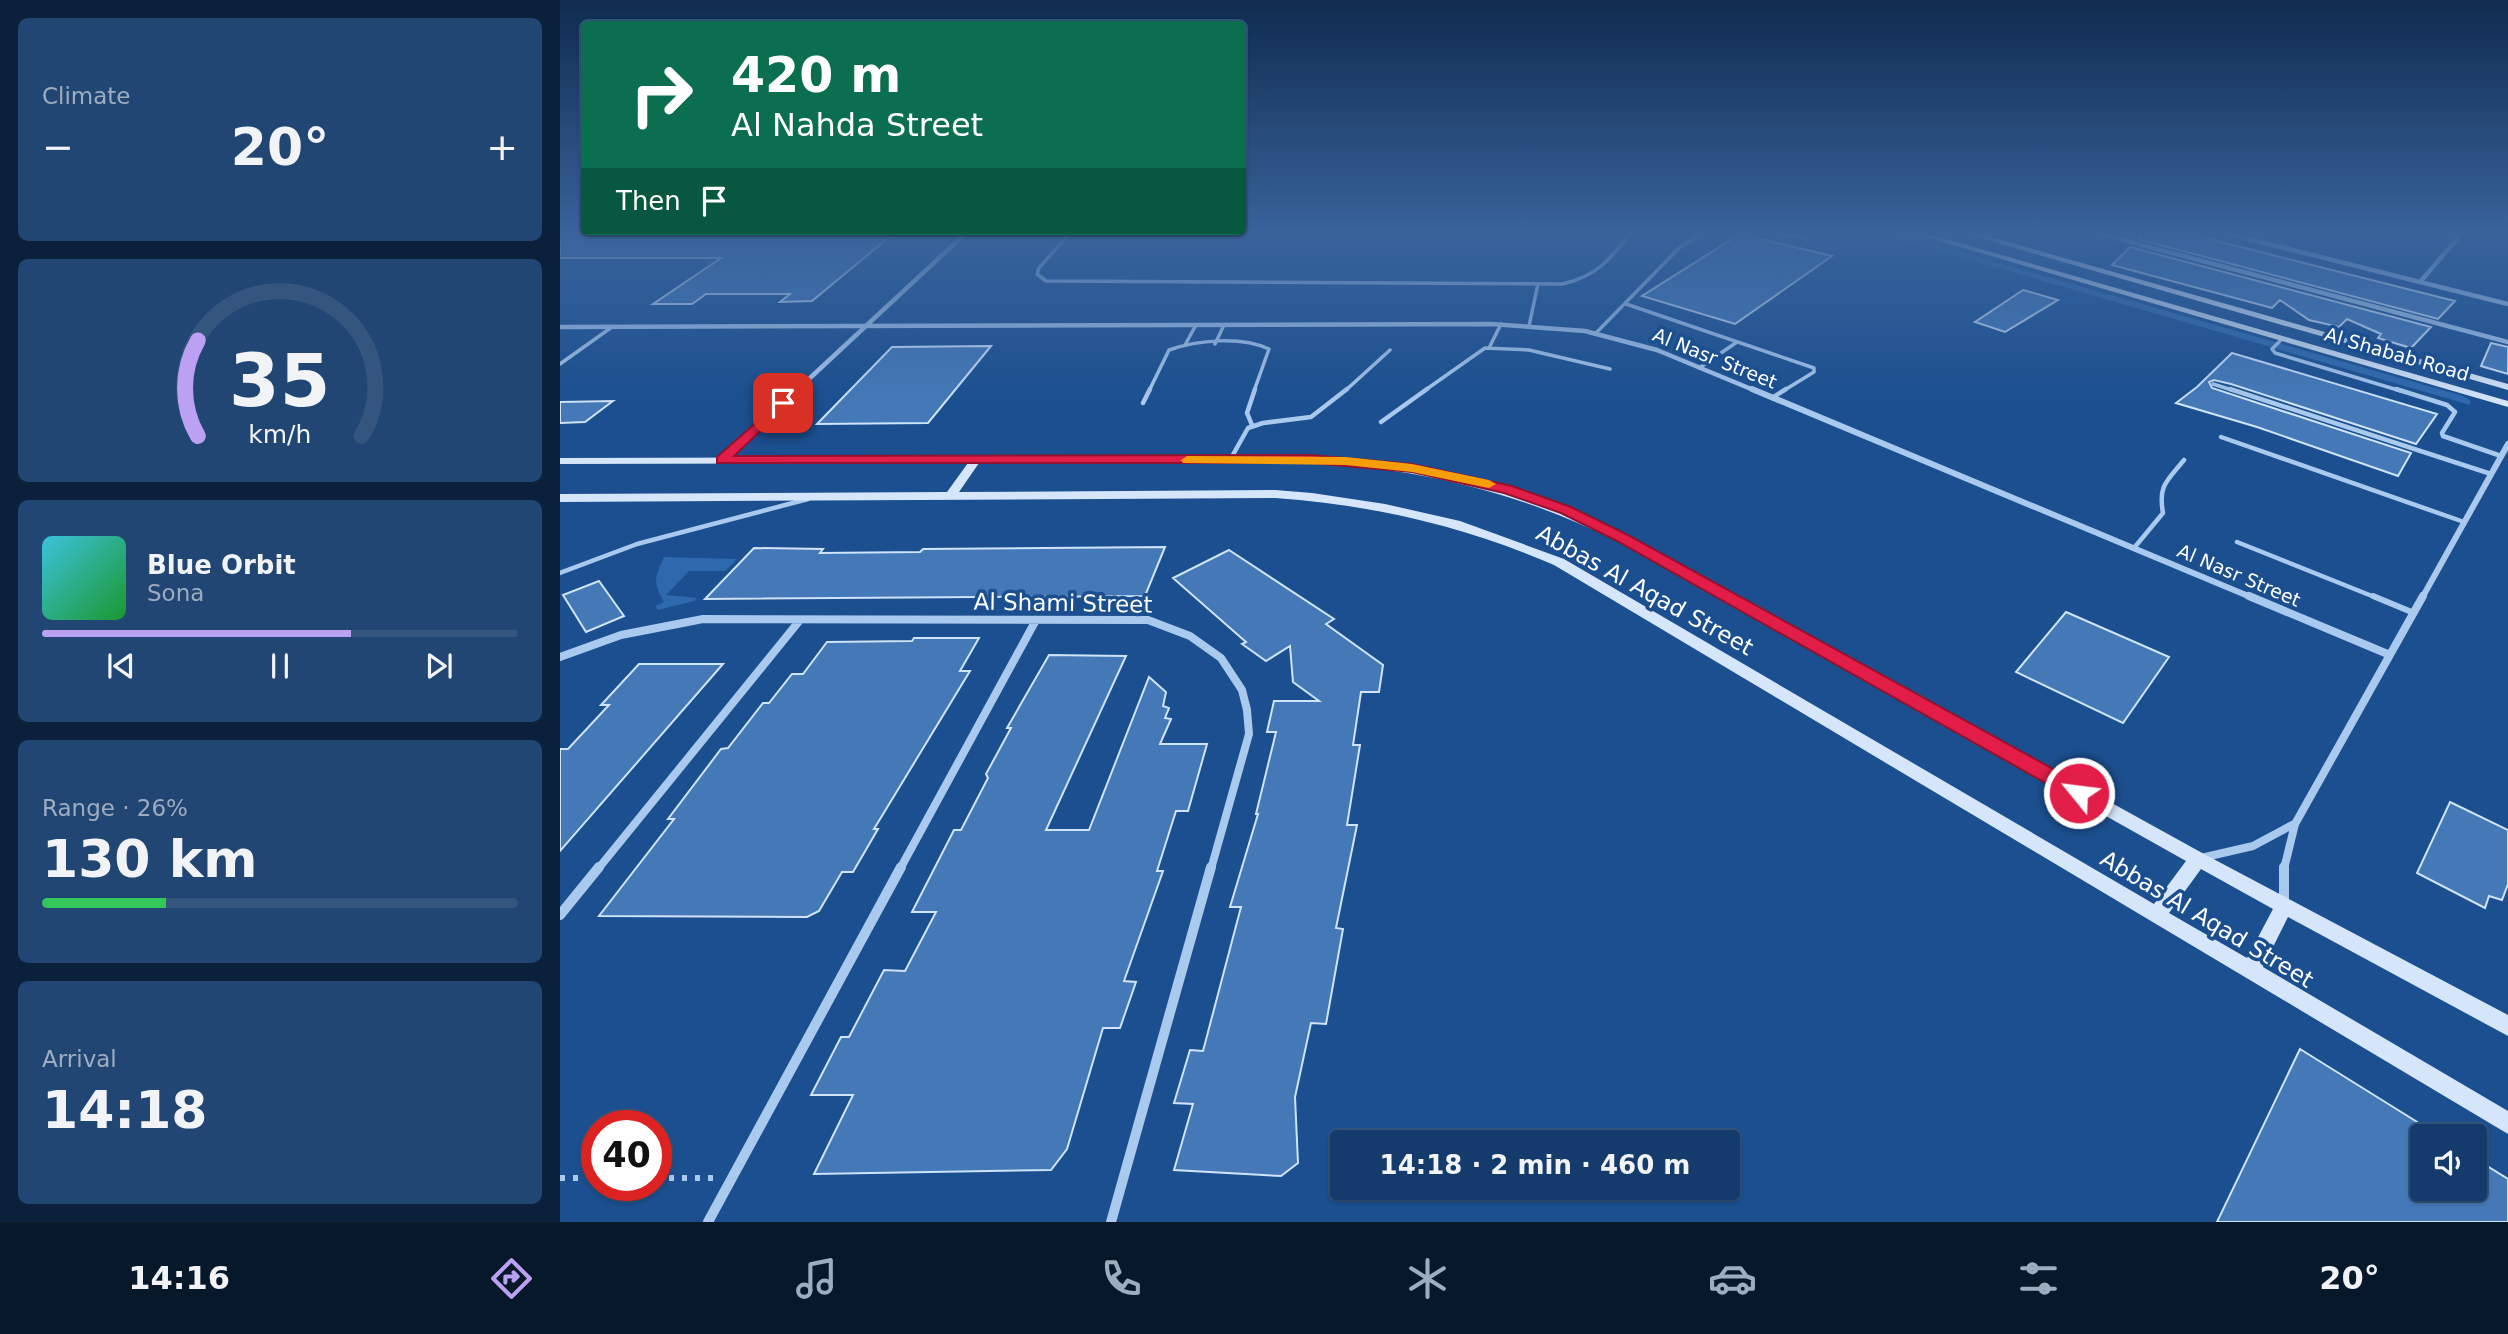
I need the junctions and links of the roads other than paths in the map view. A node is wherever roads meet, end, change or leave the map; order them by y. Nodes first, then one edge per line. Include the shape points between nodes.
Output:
1 (905, 289) edge
2 (1537, 289) edge
3 (1640, 289) edge
4 (2110, 289) edge
5 (2164, 289) edge
6 (2308, 289) edge
7 (2448, 289) edge
8 (1626, 304) junction
9 (2508, 304) edge
10 (1501, 324) junction
11 (1196, 325) junction
12 (1224, 325) junction
13 (1529, 326) junction
14 (560, 327) edge
15 (612, 327) junction
16 (864, 327) junction
17 (1596, 333) junction
18 (2282, 339) junction
19 (1737, 342) junction
20 (2508, 342) edge
21 (1215, 344) junction
22 (1185, 345) junction
23 (1490, 346) junction
24 (1390, 350) dead end
25 (560, 364) edge
26 (1699, 368) junction
27 (1610, 369) dead end
28 (2213, 383) dead end
29 (2508, 387) edge
30 (1772, 398) junction
31 (1143, 403) dead end
32 (2508, 404) edge
33 (1381, 422) dead end
34 (1252, 425) junction
35 (2221, 437) dead end
36 (2508, 444) edge
37 (2501, 456) junction
38 (722, 460) junction
39 (976, 460) junction
40 (1230, 460) junction
41 (2184, 460) dead end
42 (560, 461) edge
43 (2491, 474) junction
44 (818, 496) junction
45 (950, 496) junction
46 (560, 498) edge
47 (2465, 522) junction
48 (2237, 542) dead end
49 (2134, 548) junction
50 (560, 573) edge
51 (2414, 612) junction
52 (800, 620) junction
53 (1036, 620) junction
54 (2390, 655) junction
55 (560, 657) edge
56 (2295, 824) junction
57 (2198, 859) junction
58 (2284, 906) junction
59 (560, 915) edge
60 (2156, 915) junction
61 (2251, 971) junction
62 (2508, 1026) edge
63 (2508, 1123) edge
64 (708, 1222) edge
65 (1111, 1222) edge

1 - 16 street
2 - 13 lane
3 - 8 lane
4 - 18 street, Al Shabab Road
5 - 29 street, Al Shabab Road
6 - 20 street
7 - 9 street
8 - 17 lane
8 - 19 lane
10 - 12 street, Al Nasr Street
10 - 13 street, Al Nasr Street
10 - 23 lane
11 - 12 street, Al Nasr Street
11 - 16 street, Al Nasr Street
11 - 22 lane
12 - 21 lane
13 - 17 street, Al Nasr Street
14 - 15 street, Al Nasr Street
15 - 16 street, Al Nasr Street
15 - 25 lane
16 - 38 street
17 - 26 street, Al Nasr Street via 1657,350
18 - 32 street, Al Shabab Road
18 - 37 lane via 2272,349 2275,353 2447,405 2455,412 2444,436
19 - 26 lane
19 - 30 lane via 1814,368
21 - 22 lane
21 - 34 lane via 1256,343 1269,349 1247,413
22 - 31 lane via 1166,354
23 - 27 lane
23 - 33 lane
24 - 34 lane via 1316,414
26 - 30 street, Al Nasr Street
28 - 43 lane
30 - 49 street, Al Nasr Street
34 - 40 lane
35 - 47 lane
36 - 37 street
37 - 43 street
38 - 39 street, Abbas Al Aqad Street
38 - 42 street, Abbas Al Aqad Street
39 - 40 street, Abbas Al Aqad Street
39 - 45 street
40 - 57 street, Abbas Al Aqad Street via 1334,460 1412,468 1488,484 1566,510
41 - 49 lane via 2163,485 2163,513
43 - 47 street
44 - 45 street, Abbas Al Aqad Street
44 - 46 street, Abbas Al Aqad Street
44 - 50 lane via 637,544
45 - 60 street, Abbas Al Aqad Street via 1310,496 1416,512 1489,533 1559,562
47 - 51 street
48 - 51 lane
49 - 54 street, Al Nasr Street
51 - 54 street
52 - 53 street, Al Shami Street
52 - 55 street, Al Shami Street via 677,622 621,635
52 - 59 street
53 - 64 street
53 - 65 street, Al Shami Street via 1148,621 1192,636 1211,647 1231,669 1249,713 1249,734
54 - 56 street
56 - 57 street via 2253,846
56 - 58 street via 2284,861
57 - 58 street, Abbas Al Aqad Street
57 - 60 street
58 - 61 street
58 - 62 street, Abbas Al Aqad Street
60 - 61 street, Abbas Al Aqad Street
61 - 63 street, Abbas Al Aqad Street

